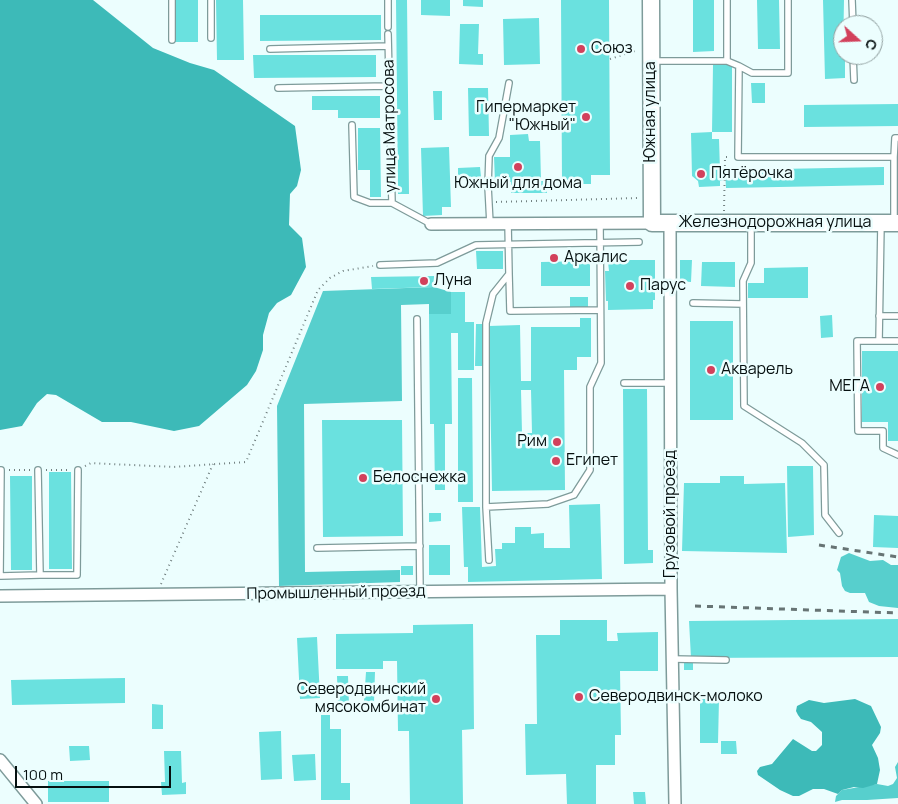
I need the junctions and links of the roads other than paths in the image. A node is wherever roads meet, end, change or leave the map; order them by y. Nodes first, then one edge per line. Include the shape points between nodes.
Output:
1 (172, 0) edge
2 (211, 0) edge
3 (388, 0) edge
4 (650, 0) edge
5 (726, 0) edge
6 (788, 0) edge
7 (852, 0) edge
8 (853, 15) edge
9 (388, 27) dead end
10 (388, 34) dead end
11 (211, 38) dead end
12 (172, 40) dead end
13 (388, 46) junction
14 (270, 50) dead end
15 (645, 55) junction
16 (727, 61) junction
17 (854, 65) edge
18 (739, 66) junction
19 (854, 80) dead end
20 (509, 83) dead end
21 (388, 86) junction
22 (278, 88) dead end
23 (352, 125) dead end
24 (898, 138) edge
25 (894, 157) junction
26 (392, 203) junction
27 (891, 222) edge
28 (508, 223) junction
29 (670, 223) junction
30 (751, 223) junction
31 (431, 224) joint
32 (490, 224) junction
33 (600, 224) junction
34 (652, 224) junction
35 (599, 242) junction
36 (639, 242) dead end
37 (508, 246) junction
38 (380, 265) road end
39 (509, 274) junction
40 (693, 303) dead end
41 (743, 304) junction
42 (600, 310) junction
43 (879, 316) junction
44 (898, 316) edge
45 (417, 319) dead end
46 (879, 341) junction
47 (898, 341) edge
48 (670, 383) junction
49 (624, 384) dead end
50 (898, 455) edge
51 (1, 470) dead end
52 (38, 470) dead end
53 (78, 470) road end
54 (486, 507) junction
55 (840, 533) dead end
56 (420, 546) junction
57 (317, 548) dead end
58 (489, 560) dead end
59 (40, 575) junction
60 (0, 576) edge
61 (671, 589) junction
62 (420, 592) junction
63 (0, 596) edge
64 (673, 659) junction
65 (726, 660) dead end
66 (0, 760) edge
67 (36, 804) edge
68 (675, 804) edge

1 - 12 lane
2 - 11 lane
3 - 9 lane
4 - 15 main road, Южная улица
5 - 16 lane
6 - 18 lane via 788,73 752,73
7 - 8 lane
10 - 13 lane, улица Матросова
13 - 14 lane
13 - 21 lane, улица Матросова
15 - 16 lane
15 - 34 main road, Южная улица
16 - 18 lane
17 - 19 lane
18 - 25 lane via 738,157
20 - 32 lane via 499,138 489,156
21 - 22 lane
21 - 26 lane, улица Матросова
23 - 26 lane via 354,198 370,203
24 - 25 lane via 894,138
25 - 27 lane
26 - 31 lane, улица Матросова
27 - 30 main road, Железнодорожная улица
27 - 43 lane
28 - 32 street
28 - 33 street
28 - 37 lane
29 - 30 main road, Железнодорожная улица
29 - 34 main road, Железнодорожная улица
29 - 48 street, Грузовой проезд
30 - 41 lane via 751,263 743,281
31 - 32 street
33 - 34 street
33 - 35 lane
35 - 36 lane
35 - 37 lane
35 - 42 lane
37 - 38 lane via 476,245 437,263
37 - 39 lane
39 - 42 lane via 510,311
39 - 54 lane via 493,294 486,323
40 - 41 lane
41 - 55 lane via 744,406 802,443 824,465 825,515
42 - 54 lane via 600,363 590,387 590,470 574,495 566,498 548,504
43 - 44 lane
43 - 46 lane
45 - 56 lane
46 - 47 lane
46 - 50 lane via 857,341 858,431 883,431 883,448
48 - 49 lane
48 - 61 street, Грузовой проезд
51 - 60 lane
52 - 59 lane
53 - 59 lane via 77,575
54 - 58 lane
56 - 57 lane
56 - 62 lane
59 - 60 lane
61 - 62 street, Промышленный проезд
61 - 64 street, Грузовой проезд
62 - 63 street, Промышленный проезд
64 - 65 lane
64 - 68 street, Грузовой проезд
66 - 67 street

